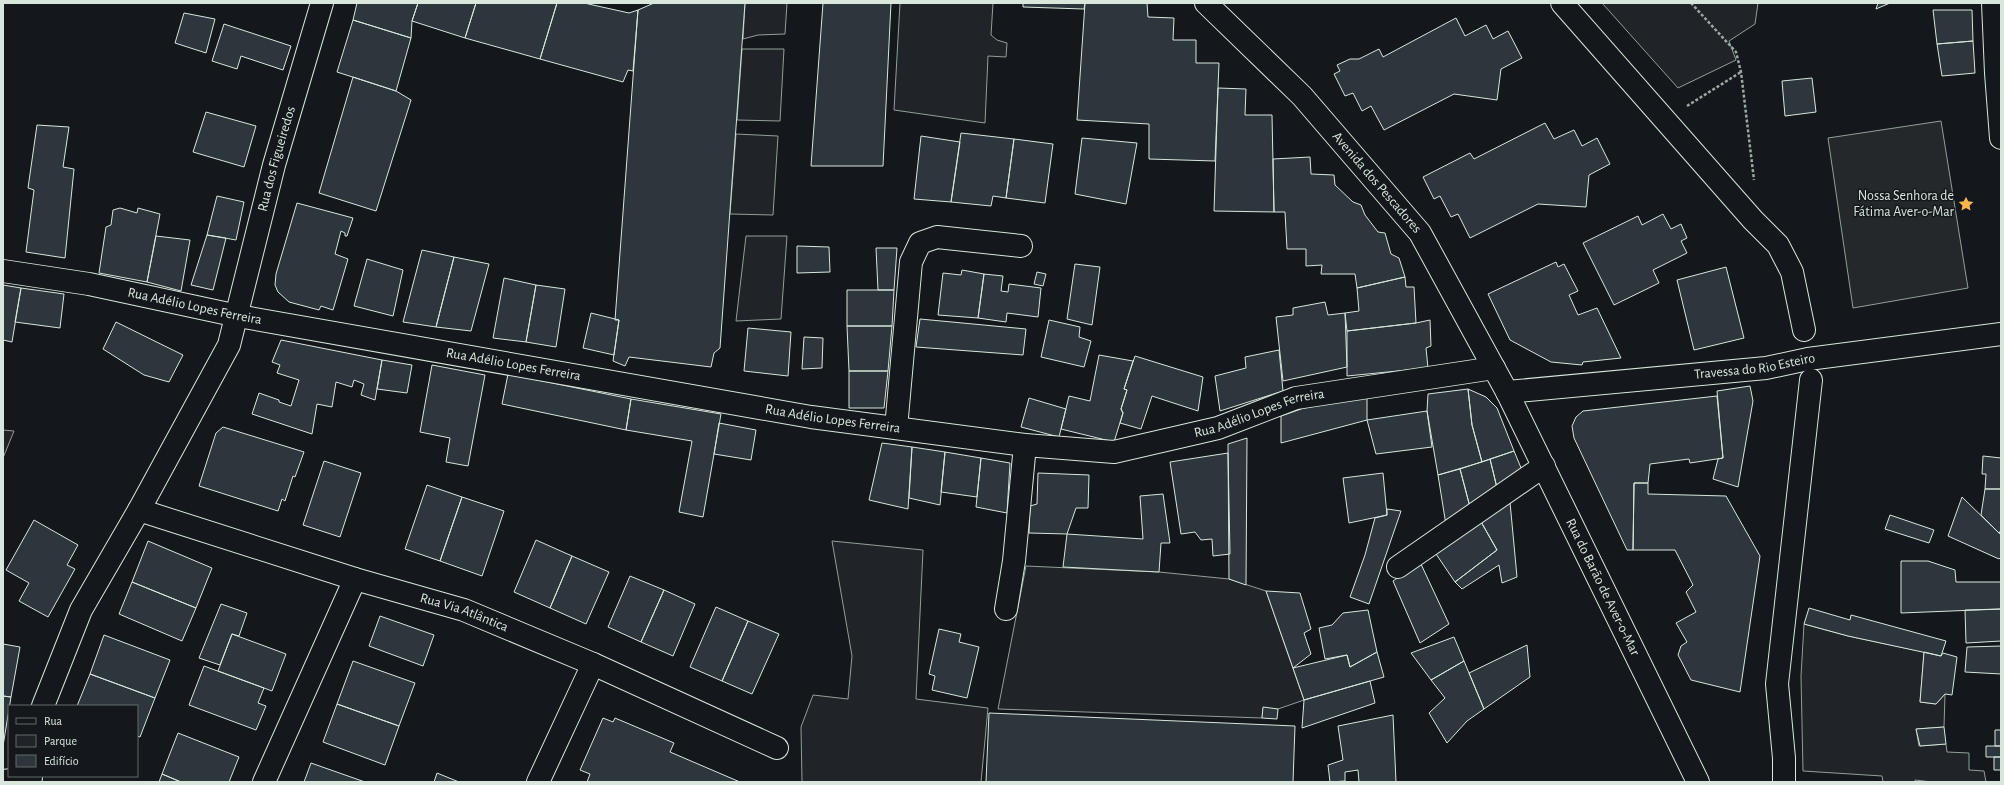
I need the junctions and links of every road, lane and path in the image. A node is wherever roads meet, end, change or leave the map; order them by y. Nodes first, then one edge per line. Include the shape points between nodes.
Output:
1 (322, 3) edge
2 (1206, 3) edge
3 (1562, 3) edge
4 (1691, 3) edge
5 (1993, 3) edge
6 (1741, 72) junction
7 (1665, 120) junction
8 (2001, 138) edge
9 (1759, 226) junction
10 (1021, 246) dead end
11 (3, 271) edge
12 (238, 316) junction
13 (1804, 330) dead end
14 (2001, 334) edge
15 (1494, 368) junction
16 (1811, 380) dead end
17 (1507, 392) junction
18 (896, 428) junction
19 (1025, 445) junction
20 (1544, 466) junction
21 (139, 510) junction
22 (1398, 567) dead end
23 (355, 579) junction
24 (1006, 608) dead end
25 (593, 664) junction
26 (43, 705) edge
27 (777, 748) dead end
28 (32, 779) edge
29 (3, 781) edge
30 (264, 782) edge
31 (538, 782) edge
32 (1698, 782) edge
33 (1784, 782) edge

1 - 12 street, Rua dos Figueiredos via 274,165
2 - 15 street, Avenida dos Pescadores via 1302,96 1420,233
3 - 7 street
4 - 6 path via 1736,52
5 - 8 street
6 - 7 path
6 - 9 path
7 - 9 street
9 - 13 street via 1778,245 1792,272
10 - 18 street via 937,237 920,243 911,262
11 - 12 street, Rua Adélio Lopes Ferreira via 88,284
12 - 18 street, Rua Adélio Lopes Ferreira via 811,417
12 - 21 street, Rua dos Figueiredos via 229,345
14 - 17 street, Travessa do Rio Esteiro via 1766,368
15 - 17 street, Avenida dos Pescadores
15 - 19 street, Rua Adélio Lopes Ferreira via 1296,398 1218,428 1114,452
16 - 33 street via 1777,684
17 - 20 street, Rua do Barão de Aver-o-Mar
18 - 19 street, Rua Adélio Lopes Ferreira
19 - 24 street via 1014,561
20 - 22 street
20 - 32 street, Rua do Barão de Aver-o-Mar
21 - 23 street, Rua Via Atlântica
21 - 26 street, Rua dos Figueiredos via 82,610
23 - 25 street, Rua Via Atlântica via 464,610
23 - 30 street
25 - 27 street, Rua Via Atlântica
25 - 31 street
28 - 29 street

